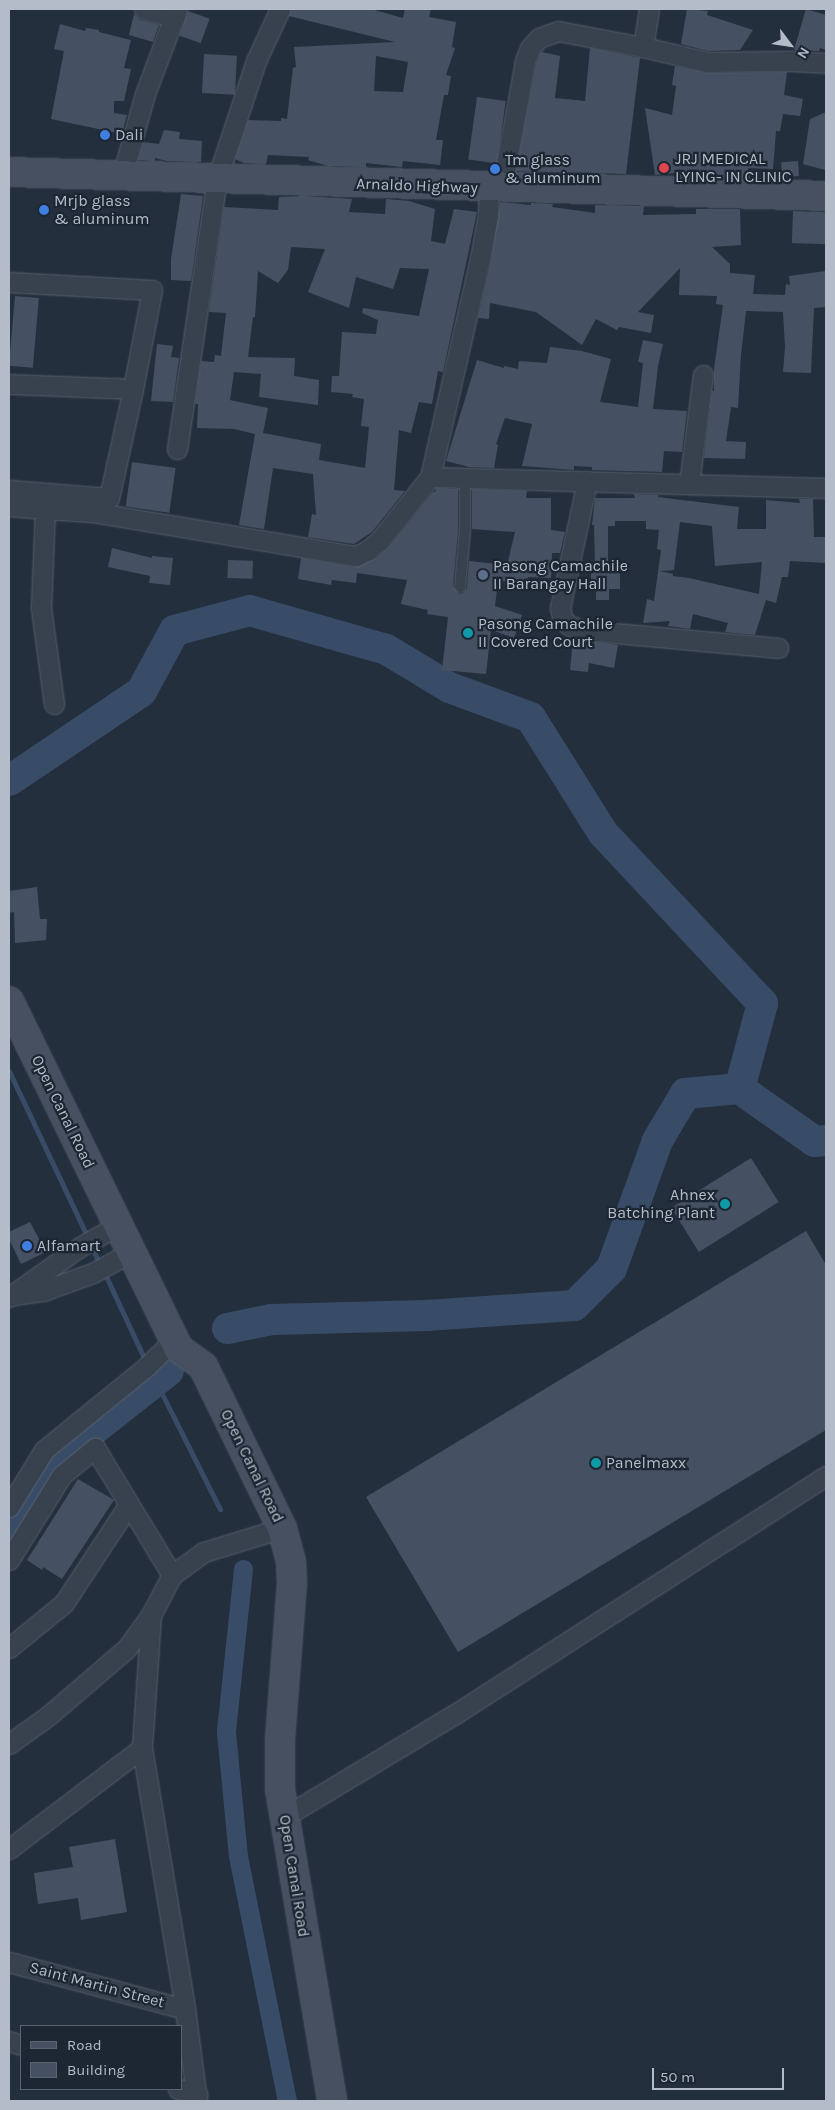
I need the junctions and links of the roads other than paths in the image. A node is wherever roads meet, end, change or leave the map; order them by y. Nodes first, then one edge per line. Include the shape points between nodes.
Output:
1 (144, 9) edge
2 (280, 9) edge
3 (650, 9) edge
4 (176, 13) edge
5 (643, 47) junction
6 (826, 63) edge
7 (9, 172) edge
8 (122, 176) junction
9 (217, 179) junction
10 (495, 188) junction
11 (826, 196) edge
12 (9, 282) edge
13 (703, 375) dead end
14 (9, 384) edge
15 (133, 389) junction
16 (177, 450) dead end
17 (430, 477) junction
18 (465, 478) junction
19 (587, 481) junction
20 (689, 484) junction
21 (826, 488) edge
22 (9, 490) edge
23 (9, 506) edge
24 (45, 509) junction
25 (460, 587) dead end
26 (778, 648) dead end
27 (54, 704) dead end
28 (9, 1001) edge
29 (107, 1231) junction
30 (121, 1259) junction
31 (55, 1264) junction
32 (66, 1283) junction
33 (11, 1296) edge
34 (174, 1340) junction
35 (826, 1476) edge
36 (129, 1504) junction
37 (9, 1508) edge
38 (282, 1528) junction
39 (9, 1560) edge
40 (172, 1574) junction
41 (151, 1615) junction
42 (9, 1648) edge
43 (9, 1744) edge
44 (142, 1748) junction
45 (284, 1817) junction
46 (9, 1848) edge
47 (9, 1962) edge
48 (185, 2009) junction
49 (180, 2090) edge
50 (197, 2098) edge
51 (332, 2101) edge

1 - 4 street
2 - 9 street via 256,61
3 - 5 street
4 - 8 street via 145,94
5 - 6 street via 707,62
5 - 10 street via 558,32 539,38 525,61
7 - 8 main road, Arnaldo Highway
8 - 9 main road, Arnaldo Highway
9 - 10 main road, Arnaldo Highway
9 - 16 street
10 - 11 main road, Arnaldo Highway
10 - 17 street
12 - 15 street via 152,290
13 - 20 street
14 - 15 street
15 - 22 street via 109,498
17 - 18 street
17 - 24 street via 380,540 356,556 101,513
18 - 19 street
18 - 25 lane
19 - 20 street
19 - 26 street via 560,608 563,620 582,630
20 - 21 street
23 - 24 street
24 - 27 street via 41,608
28 - 29 main road, Open Canal Road
29 - 30 main road, Open Canal Road
29 - 31 street
30 - 32 street
30 - 34 main road, Open Canal Road
31 - 32 lane
31 - 33 street
32 - 33 street
34 - 37 street via 44,1450
34 - 38 main road, Open Canal Road via 178,1348 203,1366
35 - 45 street via 455,1714
36 - 39 street via 95,1448 62,1475
36 - 40 street
36 - 42 street via 64,1603
38 - 40 street via 204,1552
38 - 45 main road, Open Canal Road via 291,1562 292,1583 279,1757
40 - 41 street
41 - 43 street via 127,1648 48,1716
41 - 44 street
44 - 46 street
44 - 48 street
45 - 51 main road, Open Canal Road
47 - 48 street, Saint Martin Street
48 - 50 street
49 - 50 street

